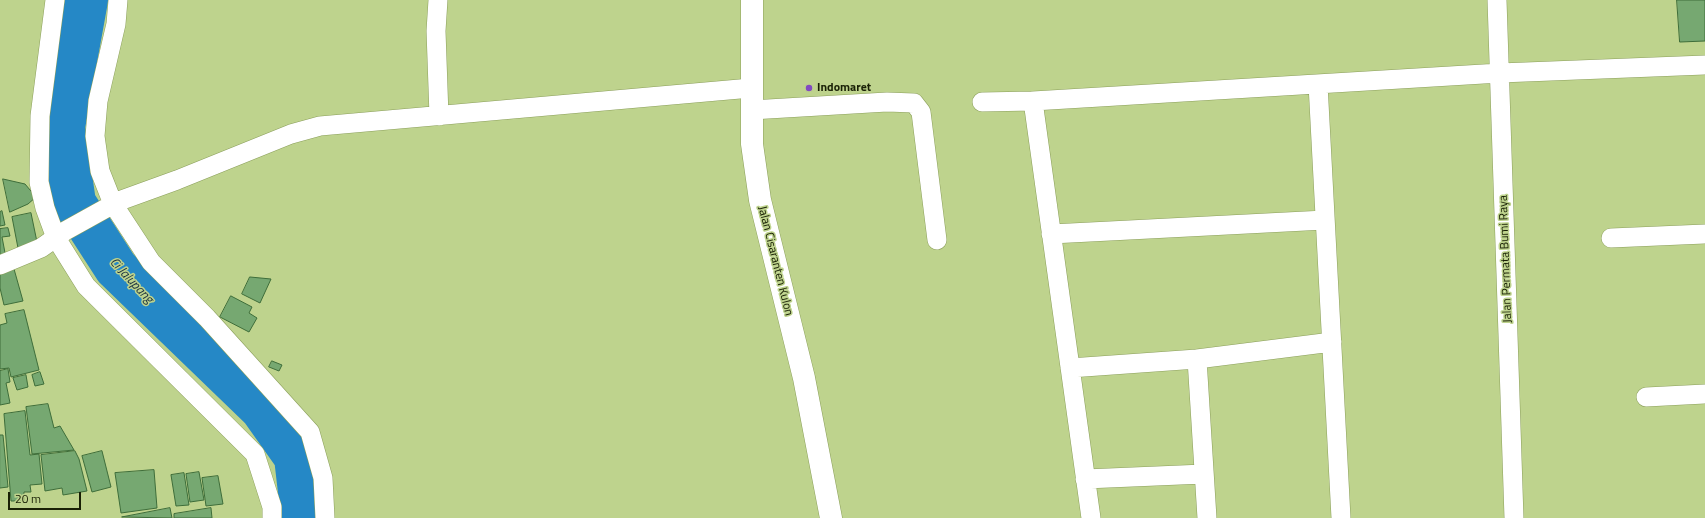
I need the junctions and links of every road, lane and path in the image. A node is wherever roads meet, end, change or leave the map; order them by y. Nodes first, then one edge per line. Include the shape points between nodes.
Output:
1 (54, 0) edge
2 (118, 0) edge
3 (438, 0) edge
4 (752, 0) edge
5 (1497, 0) edge
6 (1705, 65) edge
7 (1500, 73) junction
8 (1318, 84) junction
9 (751, 88) junction
10 (1033, 101) junction
11 (982, 102) dead end
12 (752, 110) junction
13 (439, 116) junction
14 (109, 206) junction
15 (1325, 220) junction
16 (1051, 234) junction
17 (1705, 234) edge
18 (61, 235) junction
19 (1611, 238) dead end
20 (937, 240) dead end
21 (0, 265) edge
22 (1332, 342) junction
23 (1197, 359) junction
24 (1070, 368) junction
25 (1705, 394) edge
26 (1646, 397) dead end
27 (1204, 474) junction
28 (1085, 480) junction
29 (272, 518) edge
30 (325, 518) edge
31 (831, 518) edge
32 (1090, 518) edge
33 (1206, 518) edge
34 (1341, 518) edge
35 (1514, 518) edge

1 - 18 street via 40,116 39,182 45,208
2 - 14 street via 116,24 98,101 95,136
3 - 13 street via 436,31
4 - 9 main road, Jalan Cisaranten Kulon
5 - 7 street, Jalan Permata Bumi Raya
6 - 7 street
7 - 8 street
7 - 35 street, Jalan Permata Bumi Raya
8 - 10 street
8 - 15 street
9 - 12 main road, Jalan Cisaranten Kulon
9 - 13 street
10 - 11 street
10 - 16 street
12 - 20 street via 887,102 914,103 920,112
12 - 31 main road, Jalan Cisaranten Kulon via 752,144 760,200 804,378
13 - 14 street via 320,126 291,134
14 - 18 street
14 - 30 street via 151,262 207,318 310,432 323,478
15 - 16 street
15 - 22 street
16 - 24 street
17 - 19 street
18 - 21 street via 22,257
18 - 29 street via 86,286 254,454 272,507
22 - 23 street
22 - 34 street
23 - 24 street
23 - 27 street
24 - 28 street
25 - 26 street
27 - 28 street
27 - 33 street
28 - 32 street

